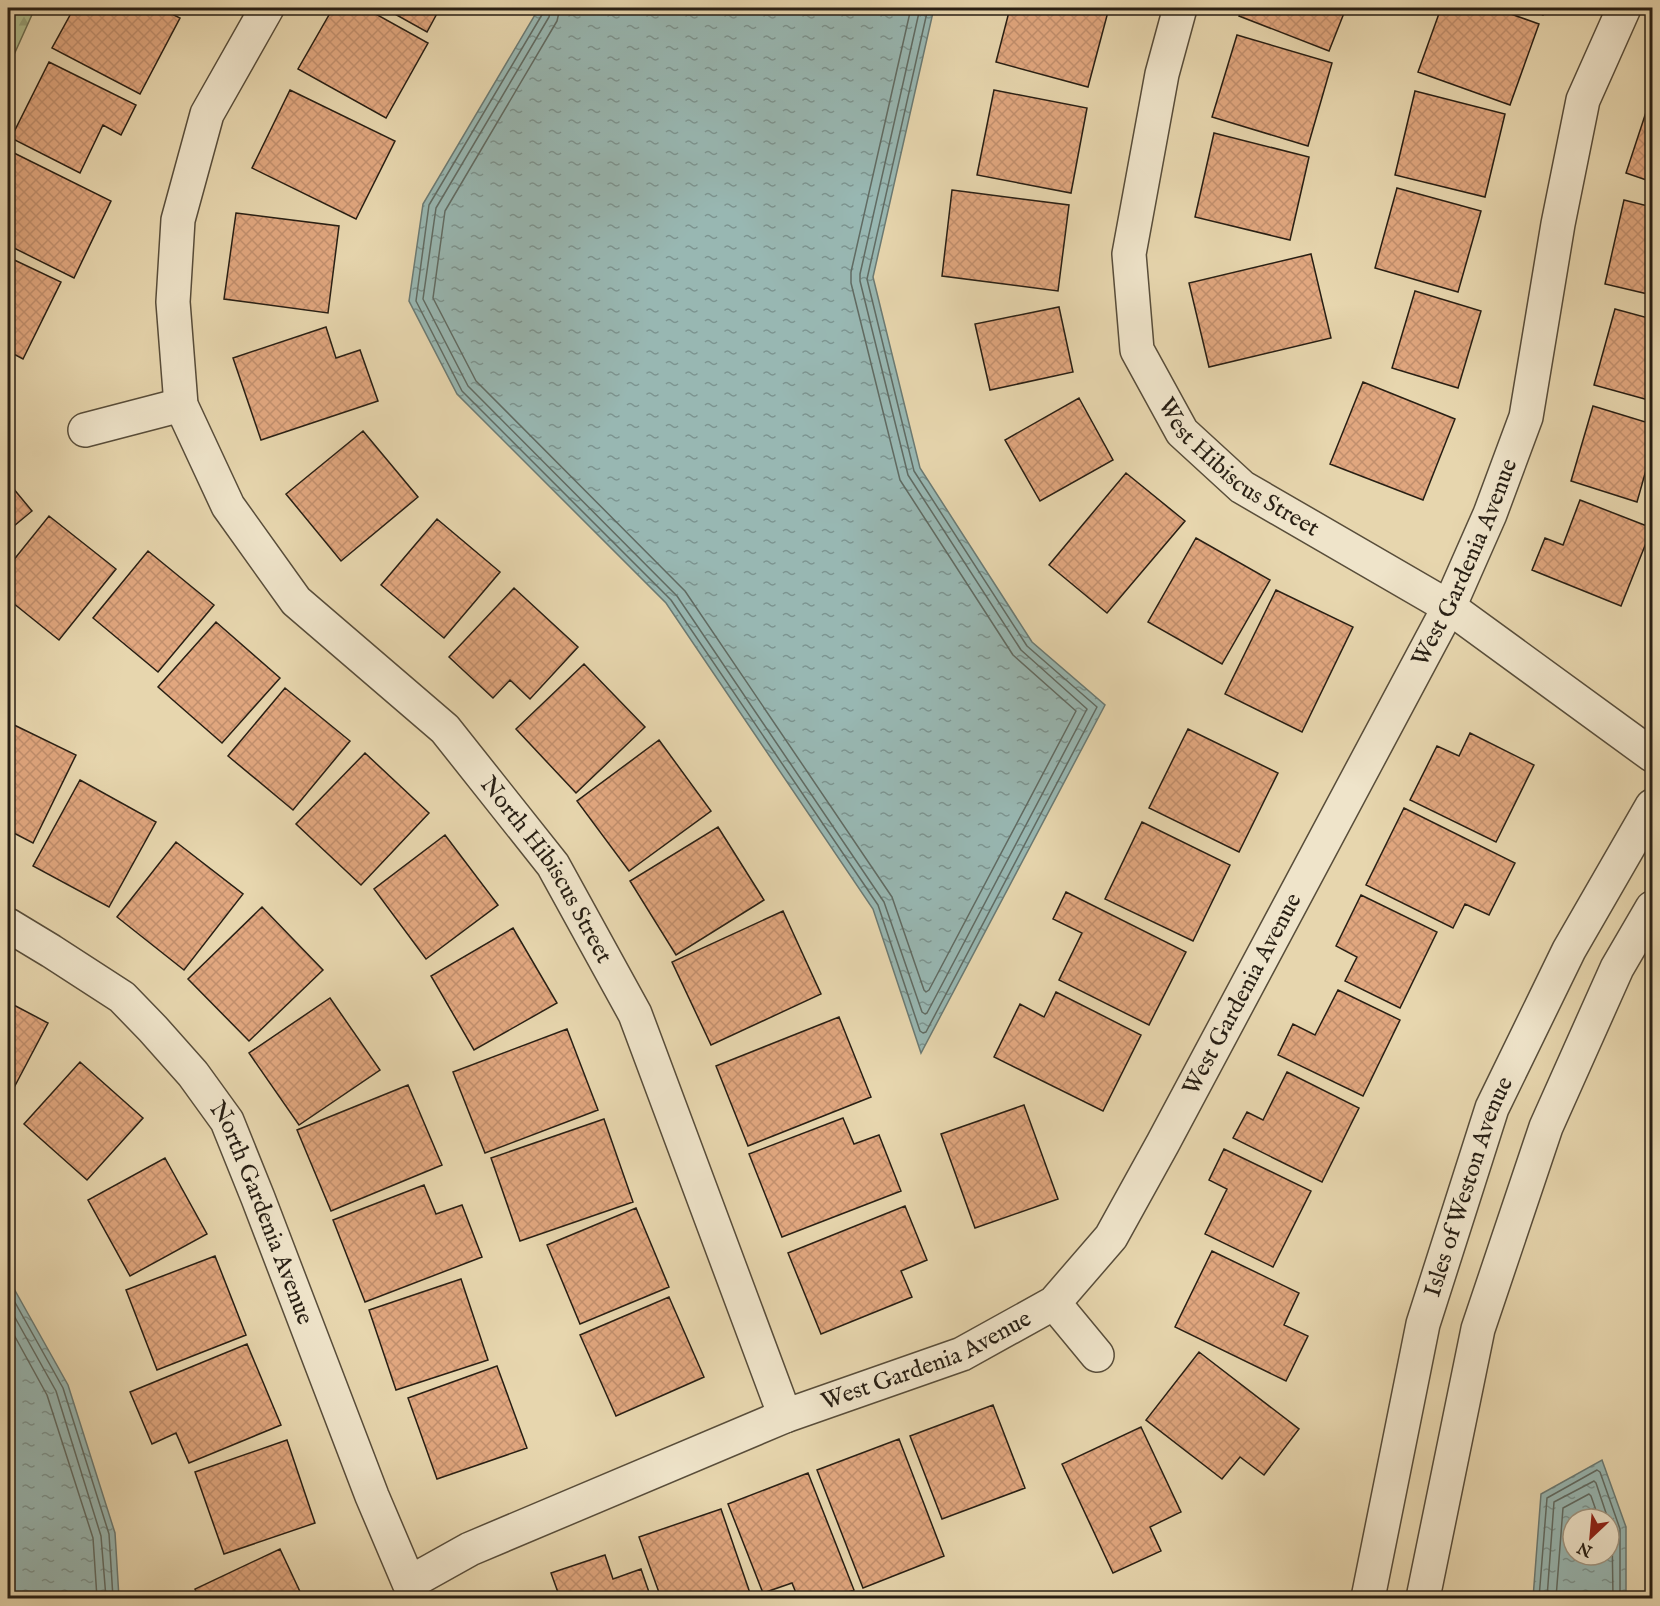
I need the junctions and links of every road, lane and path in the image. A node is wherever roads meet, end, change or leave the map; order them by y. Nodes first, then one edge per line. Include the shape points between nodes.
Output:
1 (267, 8) edge
2 (1180, 8) edge
3 (1624, 8) edge
4 (181, 405) junction
5 (85, 430) dead end
6 (1449, 607) junction
7 (1653, 755) edge
8 (1653, 806) edge
9 (1653, 908) edge
10 (8, 925) edge
11 (1054, 1303) junction
12 (1097, 1355) dead end
13 (785, 1416) junction
14 (409, 1582) joint
15 (1368, 1599) edge
16 (1423, 1599) edge

1 - 4 street via 207,114 178,220 173,302
2 - 6 street, West Hibiscus Street via 1162,74 1129,254 1137,350 1182,432 1242,487
3 - 6 street, West Gardenia Avenue via 1583,100 1526,417 1490,514
4 - 5 street
4 - 13 street, North Hibiscus Street via 228,506 296,601 445,729 553,866 635,1014
6 - 7 street, West Hibiscus Street
6 - 11 street, West Gardenia Avenue via 1111,1237
8 - 15 street, Isles of Weston Avenue via 1569,950 1492,1108 1423,1324
9 - 16 street via 1617,968 1546,1127 1478,1329
10 - 14 street, North Gardenia Avenue via 122,997 193,1074 227,1121
11 - 12 street
11 - 13 street, West Gardenia Avenue via 962,1354
13 - 14 street, West Gardenia Avenue via 470,1549

